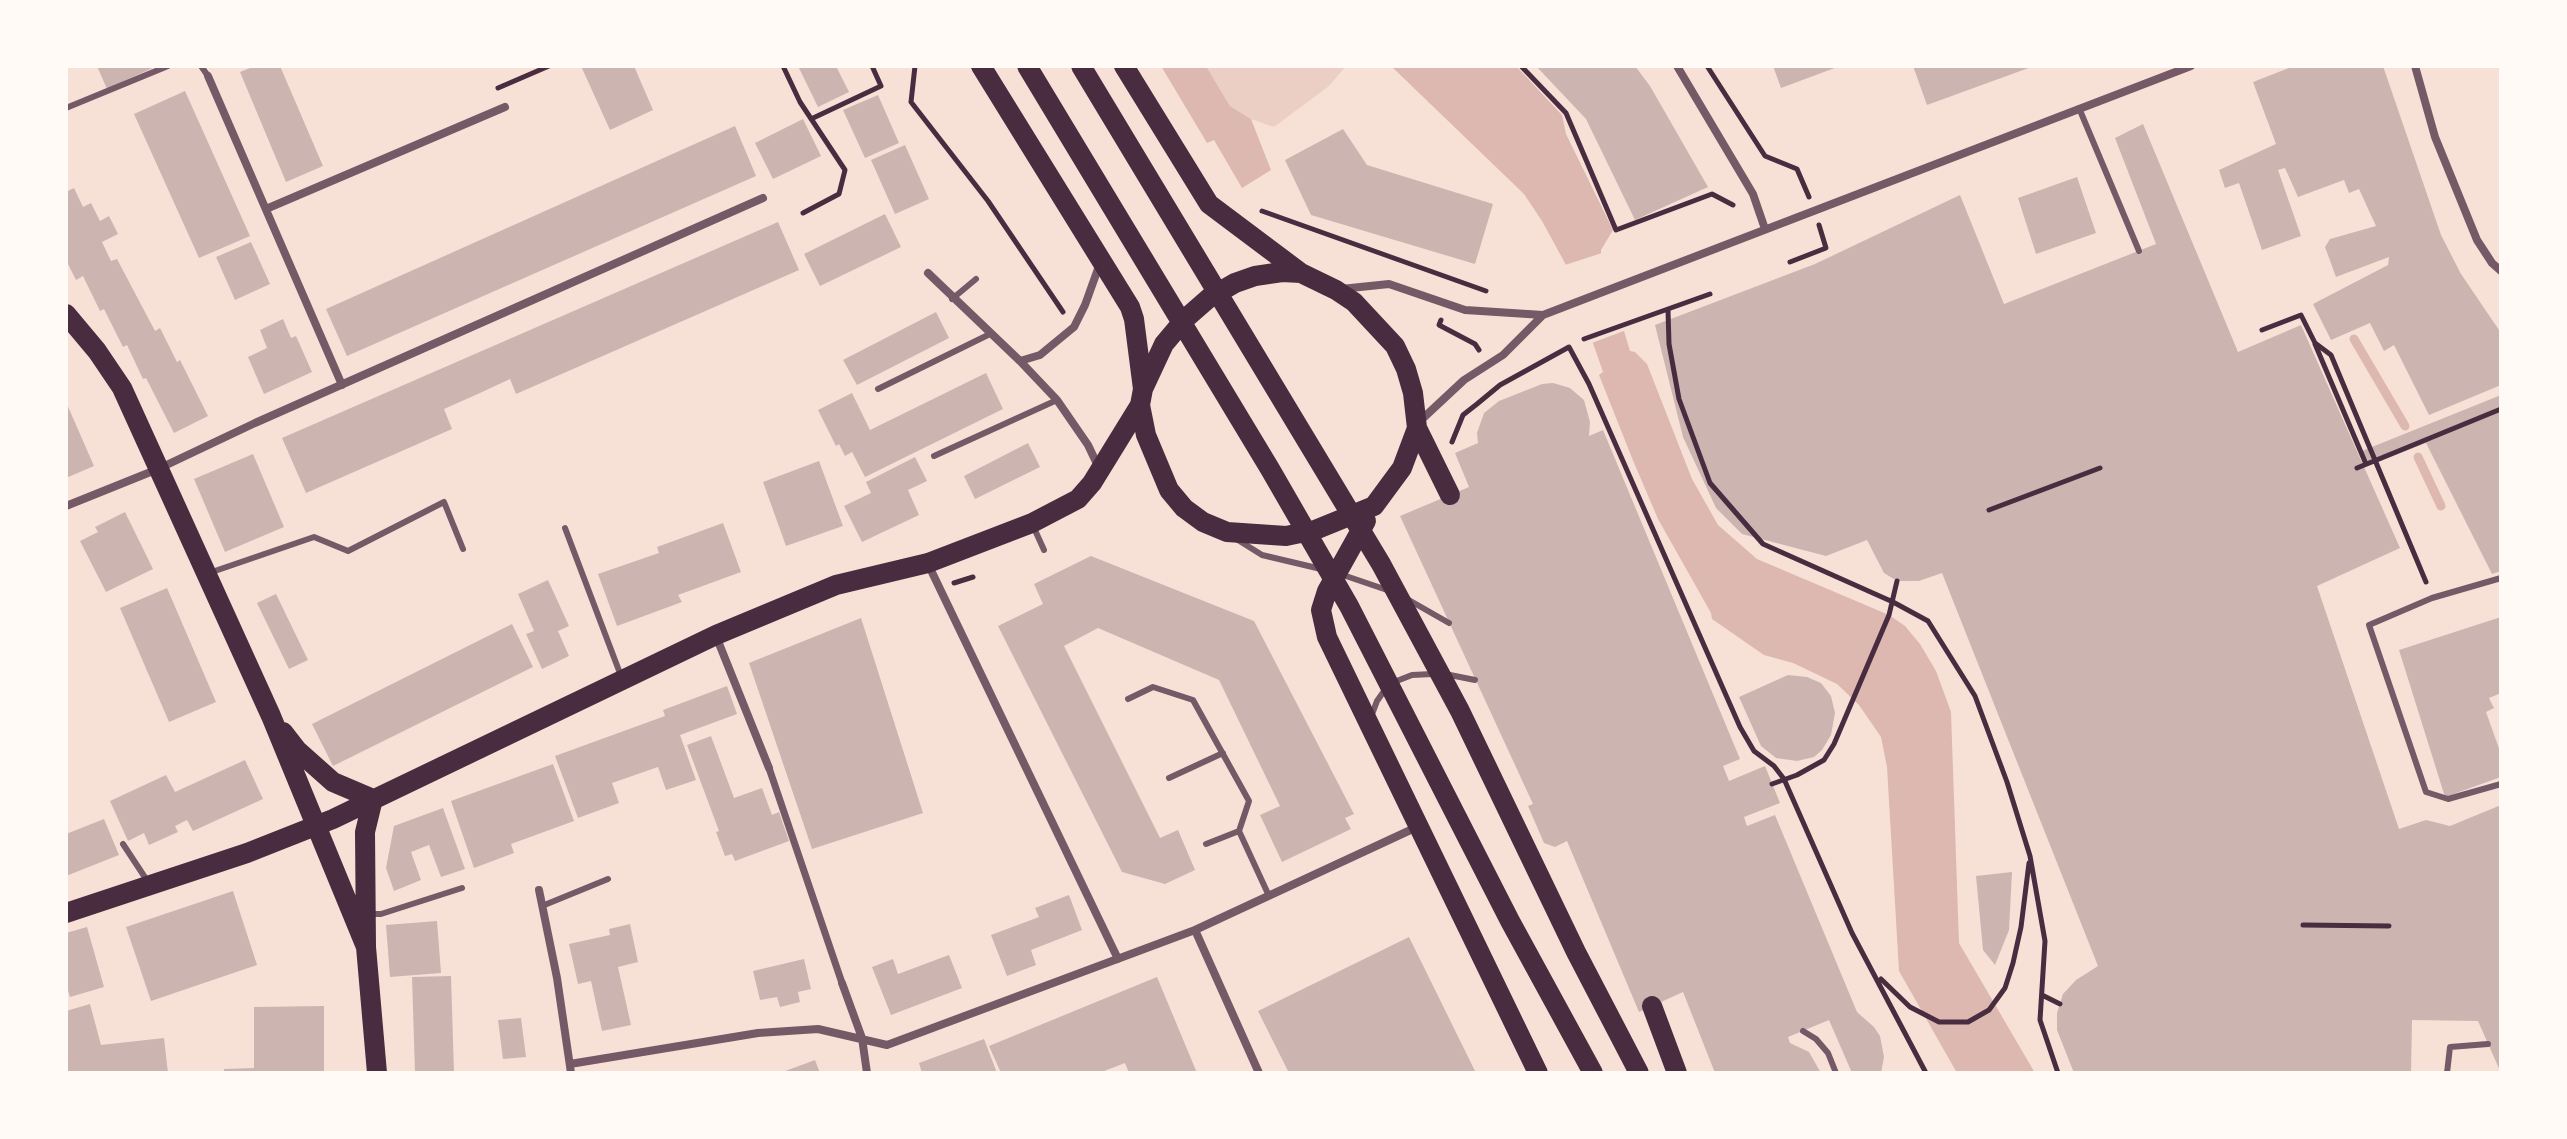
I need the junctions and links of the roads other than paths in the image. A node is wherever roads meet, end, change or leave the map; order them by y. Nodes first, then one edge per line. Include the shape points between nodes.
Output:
1 (168, 66) edge
2 (201, 66) edge
3 (981, 66) edge
4 (1027, 66) edge
5 (1081, 66) edge
6 (1124, 66) edge
7 (1677, 66) edge
8 (2191, 66) edge
9 (2415, 66) edge
10 (208, 76) joint
11 (505, 107) dead end
12 (66, 108) edge
13 (2079, 108) junction
14 (763, 198) dead end
15 (266, 209) junction
16 (1765, 229) junction
17 (2139, 251) dead end
18 (1101, 261) junction
19 (2501, 271) edge
20 (928, 273) dead end
21 (1301, 273) junction
22 (976, 279) dead end
23 (1336, 290) junction
24 (952, 299) junction
25 (66, 314) edge
26 (1543, 315) junction
27 (990, 334) junction
28 (1020, 361) junction
29 (342, 385) junction
30 (878, 389) dead end
31 (1142, 397) junction
32 (1057, 400) junction
33 (1417, 426) junction
34 (934, 456) dead end
35 (158, 469) junction
36 (1100, 471) junction
37 (1450, 495) dead end
38 (66, 506) edge
39 (1374, 506) junction
40 (1032, 523) junction
41 (565, 528) dead end
42 (1227, 532) junction
43 (463, 549) dead end
44 (1044, 550) dead end
45 (928, 563) junction
46 (1336, 573) junction
47 (205, 574) junction
48 (2501, 578) edge
49 (1449, 623) dead end
50 (716, 635) junction
51 (623, 680) junction
52 (1475, 680) dead end
53 (1128, 699) dead end
54 (271, 716) junction
55 (1368, 724) junction
56 (1223, 753) junction
57 (769, 768) joint
58 (1169, 778) dead end
59 (2501, 784) edge
60 (373, 799) junction
61 (315, 826) junction
62 (1418, 827) junction
63 (1239, 831) junction
64 (123, 844) dead end
65 (1206, 844) dead end
66 (608, 879) dead end
67 (150, 885) junction
68 (462, 888) dead end
69 (539, 890) dead end
70 (1269, 896) junction
71 (542, 906) junction
72 (66, 913) edge
73 (365, 914) junction
74 (1195, 930) junction
75 (366, 947) junction
76 (1118, 959) junction
77 (842, 983) joint
78 (1652, 1006) dead end
79 (1803, 1031) dead end
80 (862, 1038) junction
81 (2488, 1044) dead end
82 (570, 1069) edge
83 (377, 1073) edge
84 (867, 1073) edge
85 (1259, 1073) edge
86 (1538, 1073) edge
87 (1593, 1073) edge
88 (1639, 1073) edge
89 (1677, 1073) edge
90 (1836, 1073) edge
91 (2447, 1073) edge

1 - 12 lane
2 - 10 lane
3 - 18 main road
4 - 87 main road via 1349,606
5 - 88 main road via 1381,564 1460,711
6 - 21 main road via 1209,204
7 - 16 street via 1753,194
8 - 13 street
9 - 19 street via 2435,137 2477,240
10 - 15 street
11 - 15 street
13 - 16 street
13 - 17 lane
14 - 29 street
15 - 29 street
16 - 26 street
18 - 28 street via 1074,327 1040,355
18 - 31 main road via 1134,319
20 - 24 street
21 - 23 main road
21 - 31 main road via 1255,276 1209,298 1164,344
22 - 24 lane
23 - 26 street via 1389,284 1485,313
23 - 33 main road via 1395,346 1413,393
24 - 27 street
25 - 35 main road via 122,388
26 - 33 street
27 - 28 street
27 - 30 lane
28 - 32 street
29 - 35 street
31 - 36 main road
31 - 42 main road via 1146,435 1169,490 1203,522
32 - 34 lane
32 - 36 street
33 - 37 main road
33 - 39 main road via 1402,468
35 - 38 street
35 - 47 main road
36 - 40 main road via 1078,499
39 - 42 main road via 1286,536
39 - 46 main road
40 - 44 lane
40 - 45 main road
41 - 51 lane
42 - 46 lane via 1262,555
43 - 47 lane via 444,502 348,551 314,537
45 - 50 main road via 836,585
45 - 76 street
46 - 49 lane via 1386,589
46 - 55 main road via 1321,610 1323,623
47 - 54 main road
48 - 59 lane via 2432,598 2369,625 2426,792 2448,799
50 - 51 main road
50 - 57 street
51 - 60 main road
52 - 55 lane via 1437,673 1400,679 1389,684
53 - 56 lane via 1153,687 1193,700
54 - 60 main road via 297,750 333,782
54 - 61 main road
55 - 62 main road
56 - 58 lane
56 - 63 lane via 1249,801
57 - 77 street
60 - 61 main road
60 - 73 main road via 365,832
61 - 67 main road
61 - 75 main road
62 - 70 street
62 - 86 main road
63 - 65 lane
63 - 70 lane
64 - 67 lane
66 - 71 lane
67 - 72 main road
68 - 73 lane via 381,914
69 - 71 street
70 - 74 street
71 - 82 street
73 - 75 main road
74 - 76 street
74 - 85 street
75 - 83 main road
76 - 80 street via 887,1045
77 - 80 street
78 - 89 main road
79 - 90 lane via 1828,1053
80 - 82 street via 818,1029 758,1033
80 - 84 street
81 - 91 lane via 2450,1047

